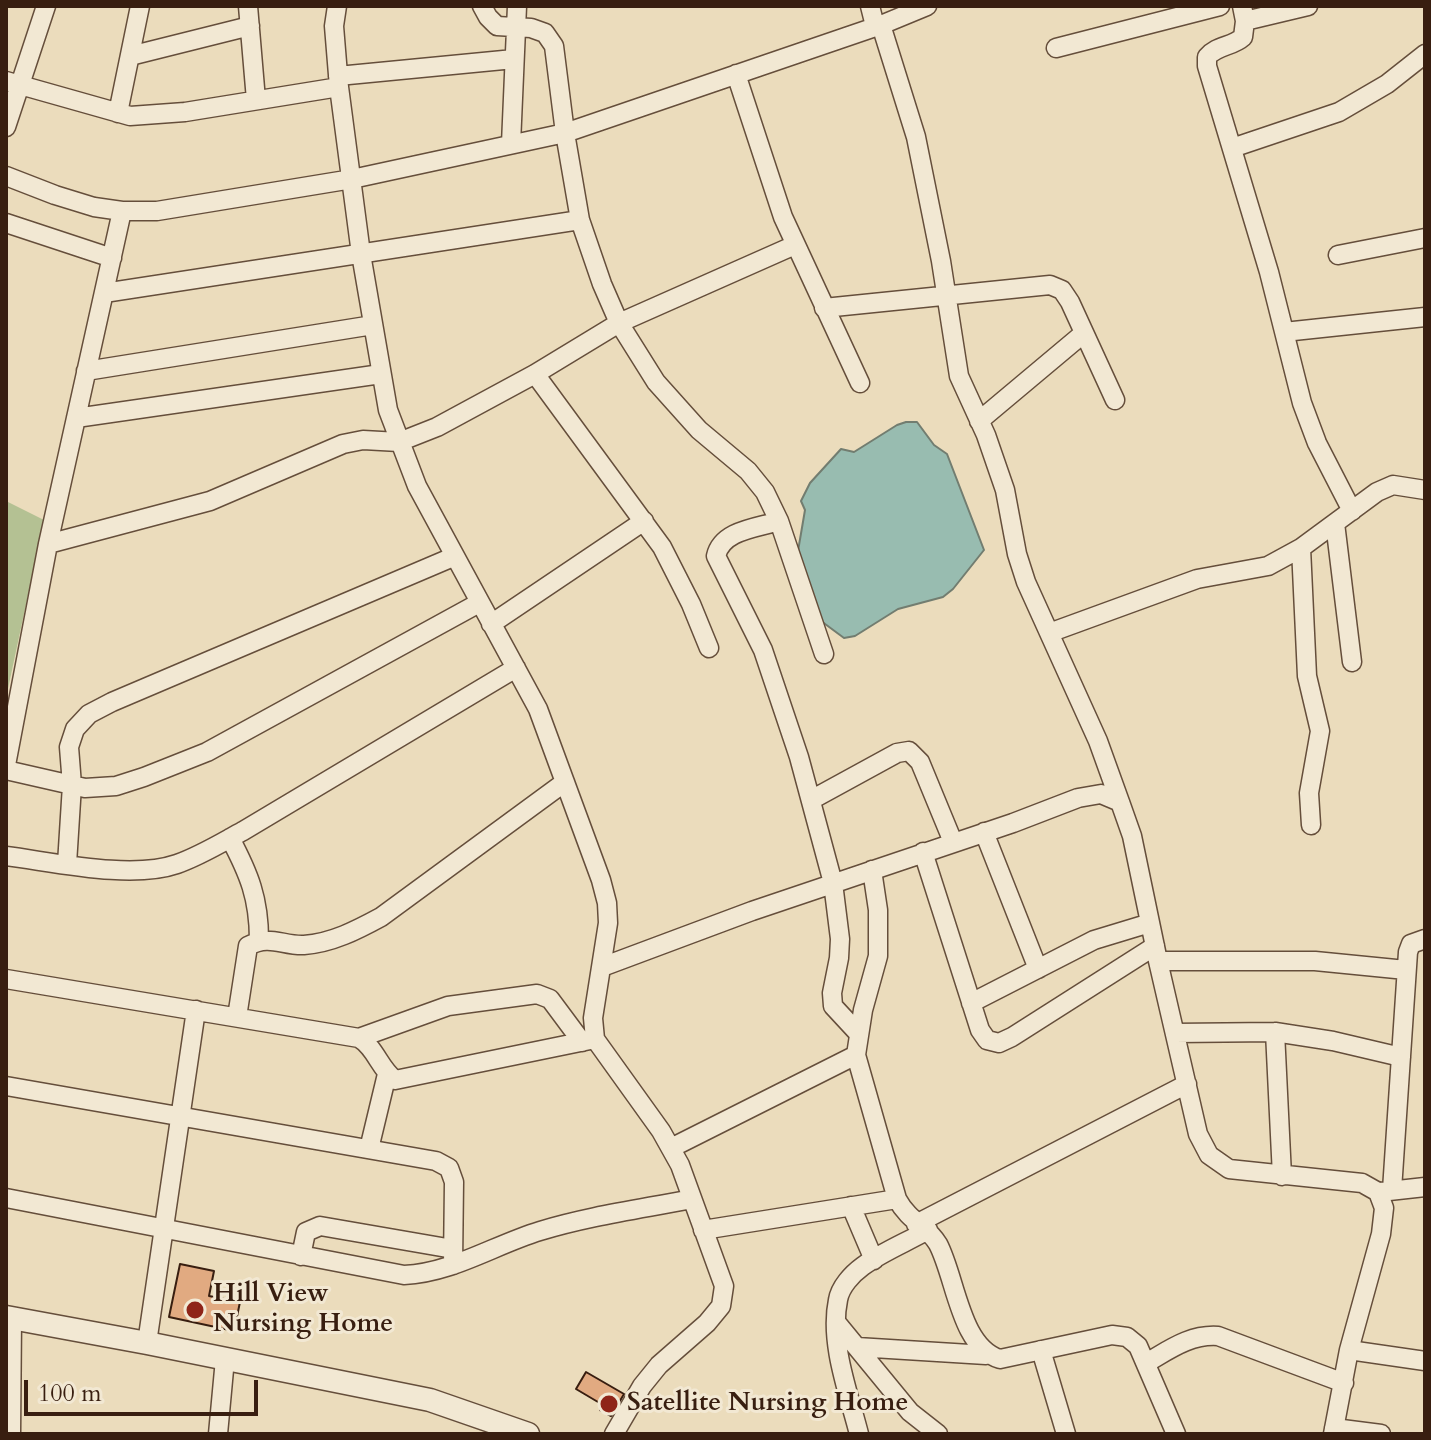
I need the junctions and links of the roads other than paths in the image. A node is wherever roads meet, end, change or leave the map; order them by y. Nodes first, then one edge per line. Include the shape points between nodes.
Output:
1 (46, 6) edge
2 (140, 6) edge
3 (248, 6) edge
4 (337, 6) edge
5 (482, 6) edge
6 (517, 6) edge
7 (870, 6) edge
8 (927, 6) edge
9 (1220, 6) edge
10 (1308, 6) edge
11 (1244, 14) edge
12 (250, 26) junction
13 (878, 26) junction
14 (515, 27) junction
15 (1056, 48) dead end
16 (1425, 54) edge
17 (130, 56) junction
18 (514, 59) junction
19 (736, 74) junction
20 (339, 81) junction
21 (13, 83) edge
22 (256, 100) junction
23 (118, 113) junction
24 (6, 126) edge
25 (565, 133) junction
26 (511, 144) junction
27 (1232, 148) junction
28 (6, 176) edge
29 (352, 179) junction
30 (122, 211) junction
31 (580, 220) junction
32 (6, 223) edge
33 (1425, 238) edge
34 (795, 245) junction
35 (361, 254) junction
36 (1338, 255) dead end
37 (112, 258) junction
38 (104, 293) junction
39 (946, 295) junction
40 (824, 308) junction
41 (1425, 317) edge
42 (619, 323) junction
43 (373, 325) junction
44 (1284, 332) junction
45 (1084, 333) junction
46 (86, 371) junction
47 (381, 374) junction
48 (535, 374) junction
49 (860, 383) dead end
50 (1115, 400) dead end
51 (76, 418) junction
52 (979, 421) junction
53 (399, 442) junction
54 (1425, 490) edge
55 (1352, 511) junction
56 (644, 521) junction
57 (779, 521) junction
58 (1335, 523) junction
59 (48, 544) junction
60 (1301, 548) junction
61 (453, 557) junction
62 (479, 603) junction
63 (491, 624) junction
64 (1049, 633) junction
65 (709, 648) dead end
66 (824, 654) dead end
67 (1352, 662) dead end
68 (516, 668) junction
69 (6, 767) edge
70 (565, 782) junction
71 (72, 785) junction
72 (811, 800) junction
73 (1120, 802) junction
74 (1311, 825) dead end
75 (984, 832) junction
76 (230, 838) junction
77 (953, 842) junction
78 (923, 852) junction
79 (6, 856) edge
80 (67, 864) junction
81 (872, 870) junction
82 (833, 883) junction
83 (1150, 923) junction
84 (1425, 939) edge
85 (259, 940) junction
86 (1156, 953) junction
87 (602, 967) junction
88 (1038, 969) junction
89 (1406, 970) junction
90 (6, 979) edge
91 (971, 1003) junction
92 (196, 1010) junction
93 (237, 1017) junction
94 (1275, 1032) junction
95 (858, 1033) junction
96 (1175, 1033) junction
97 (359, 1038) junction
98 (588, 1040) junction
99 (856, 1055) junction
100 (1401, 1057) junction
101 (387, 1074) junction
102 (1187, 1084) junction
103 (6, 1086) edge
104 (180, 1116) junction
105 (671, 1148) junction
106 (369, 1149) junction
107 (1282, 1176) junction
108 (1425, 1187) edge
109 (1385, 1191) junction
110 (6, 1198) edge
111 (692, 1199) junction
112 (897, 1199) junction
113 (851, 1206) junction
114 (164, 1227) junction
115 (922, 1227) junction
116 (703, 1230) junction
117 (301, 1256) junction
118 (453, 1257) junction
119 (874, 1260) junction
120 (9, 1318) edge
121 (836, 1322) junction
122 (147, 1343) junction
123 (857, 1347) junction
124 (1041, 1350) junction
125 (1349, 1350) junction
126 (986, 1355) junction
127 (225, 1359) junction
128 (1425, 1361) edge
129 (1146, 1363) junction
130 (1344, 1383) junction
131 (8, 1390) edge
132 (1334, 1431) edge
133 (11, 1434) edge
134 (218, 1434) edge
135 (528, 1434) edge
136 (614, 1434) edge
137 (859, 1434) edge
138 (938, 1434) edge
139 (1066, 1434) edge
140 (1176, 1434) edge
141 (1381, 1434) edge

1 - 21 street
2 - 17 street
3 - 12 street
4 - 20 street
5 - 14 street via 497,26
6 - 14 street
7 - 13 street
8 - 13 street
9 - 15 street
10 - 11 street
11 - 27 street via 1243,37 1207,57
12 - 17 street
12 - 22 street
13 - 19 street
13 - 39 street via 916,137
14 - 18 street
14 - 25 street via 545,33 554,46
16 - 27 street via 1339,112
17 - 23 street
18 - 20 street
18 - 26 street
19 - 25 street
19 - 34 street
20 - 22 street
20 - 29 street
21 - 23 street
21 - 24 street
22 - 23 street via 170,113
25 - 26 street
25 - 31 street
26 - 29 street
27 - 44 street
28 - 30 street via 68,199
29 - 30 street via 157,211
29 - 35 street
30 - 37 street
31 - 35 street
31 - 42 street
32 - 37 street
33 - 36 street
34 - 40 street
34 - 42 street
35 - 38 street
35 - 43 street
37 - 38 street
38 - 46 street
39 - 40 street
39 - 45 street via 1050,285 1062,290
39 - 52 street via 959,376
40 - 49 street
41 - 44 street
42 - 48 street
42 - 57 street via 656,382 699,430 748,471
43 - 46 street
43 - 47 street
44 - 55 street via 1309,426
45 - 50 street
45 - 52 street
46 - 51 street
47 - 51 street
47 - 53 street
48 - 53 street
48 - 56 street
51 - 59 street
52 - 64 street via 1005,490 1026,582
53 - 59 street via 343,444 210,501
53 - 61 street
54 - 55 street via 1393,485
55 - 58 street
56 - 63 street
56 - 65 street via 677,574
57 - 66 street
57 - 72 street via 728,536 716,556 772,673
58 - 60 street
58 - 67 street
59 - 69 street
60 - 64 street via 1268,566 1197,579
60 - 74 street via 1307,676 1320,731 1309,793
61 - 62 street
61 - 71 street via 89,714 75,729 69,747
62 - 63 street
62 - 71 street via 207,752 116,786
63 - 68 street
64 - 73 street
68 - 70 street via 538,709
68 - 76 street
69 - 71 street
70 - 85 street via 354,932 300,945
70 - 87 street via 607,903
71 - 80 street
72 - 77 street via 909,751 920,762
72 - 82 street
73 - 75 street via 1101,794 1078,798
73 - 83 street
75 - 77 street
75 - 88 street
76 - 80 street via 176,865 146,871
76 - 85 street via 251,879
77 - 78 street
78 - 81 street
78 - 91 street
79 - 80 street
81 - 82 street
81 - 95 street via 878,956
82 - 87 street
82 - 95 street via 840,939 833,1006
83 - 86 street
83 - 88 street via 1113,932
84 - 89 street via 1411,944
85 - 93 street via 248,946
86 - 89 street
86 - 91 street via 999,1043 987,1040 980,1030
86 - 96 street
87 - 98 street
88 - 91 street
89 - 100 street
90 - 92 street
92 - 93 street
92 - 104 street
93 - 97 street
94 - 96 street
94 - 100 street
94 - 107 street
95 - 99 street
96 - 102 street
97 - 98 street via 448,1006 537,994 550,999
97 - 101 street via 370,1045
98 - 101 street via 408,1079
98 - 105 street
99 - 105 street
99 - 112 street
100 - 109 street
101 - 106 street
102 - 107 street via 1198,1134 1209,1155 1229,1169
102 - 115 street
103 - 104 street
104 - 106 street
104 - 114 street
105 - 111 street
106 - 118 street via 449,1168 454,1182
107 - 109 street via 1362,1183
108 - 109 street
109 - 125 street via 1381,1234
110 - 114 street
111 - 116 street
111 - 118 street via 570,1222
112 - 113 street
112 - 115 street via 904,1213
113 - 116 street
113 - 119 street
114 - 117 street
114 - 122 street
115 - 119 street
115 - 126 street via 937,1243 969,1329
116 - 136 street via 724,1286 721,1306 659,1365
117 - 118 street via 404,1275 428,1274
117 - 118 street via 306,1232 320,1226
119 - 121 street via 845,1283
120 - 122 street
120 - 131 street
121 - 123 street
121 - 137 street
122 - 127 street
123 - 126 street
123 - 138 street via 910,1412
124 - 126 street via 1000,1359
124 - 129 street via 1112,1335 1127,1337 1138,1346
124 - 139 street
125 - 128 street
125 - 130 street
127 - 134 street
127 - 135 street via 430,1400
129 - 130 street via 1184,1341 1218,1336
129 - 140 street
130 - 132 street
131 - 133 street
132 - 141 street

